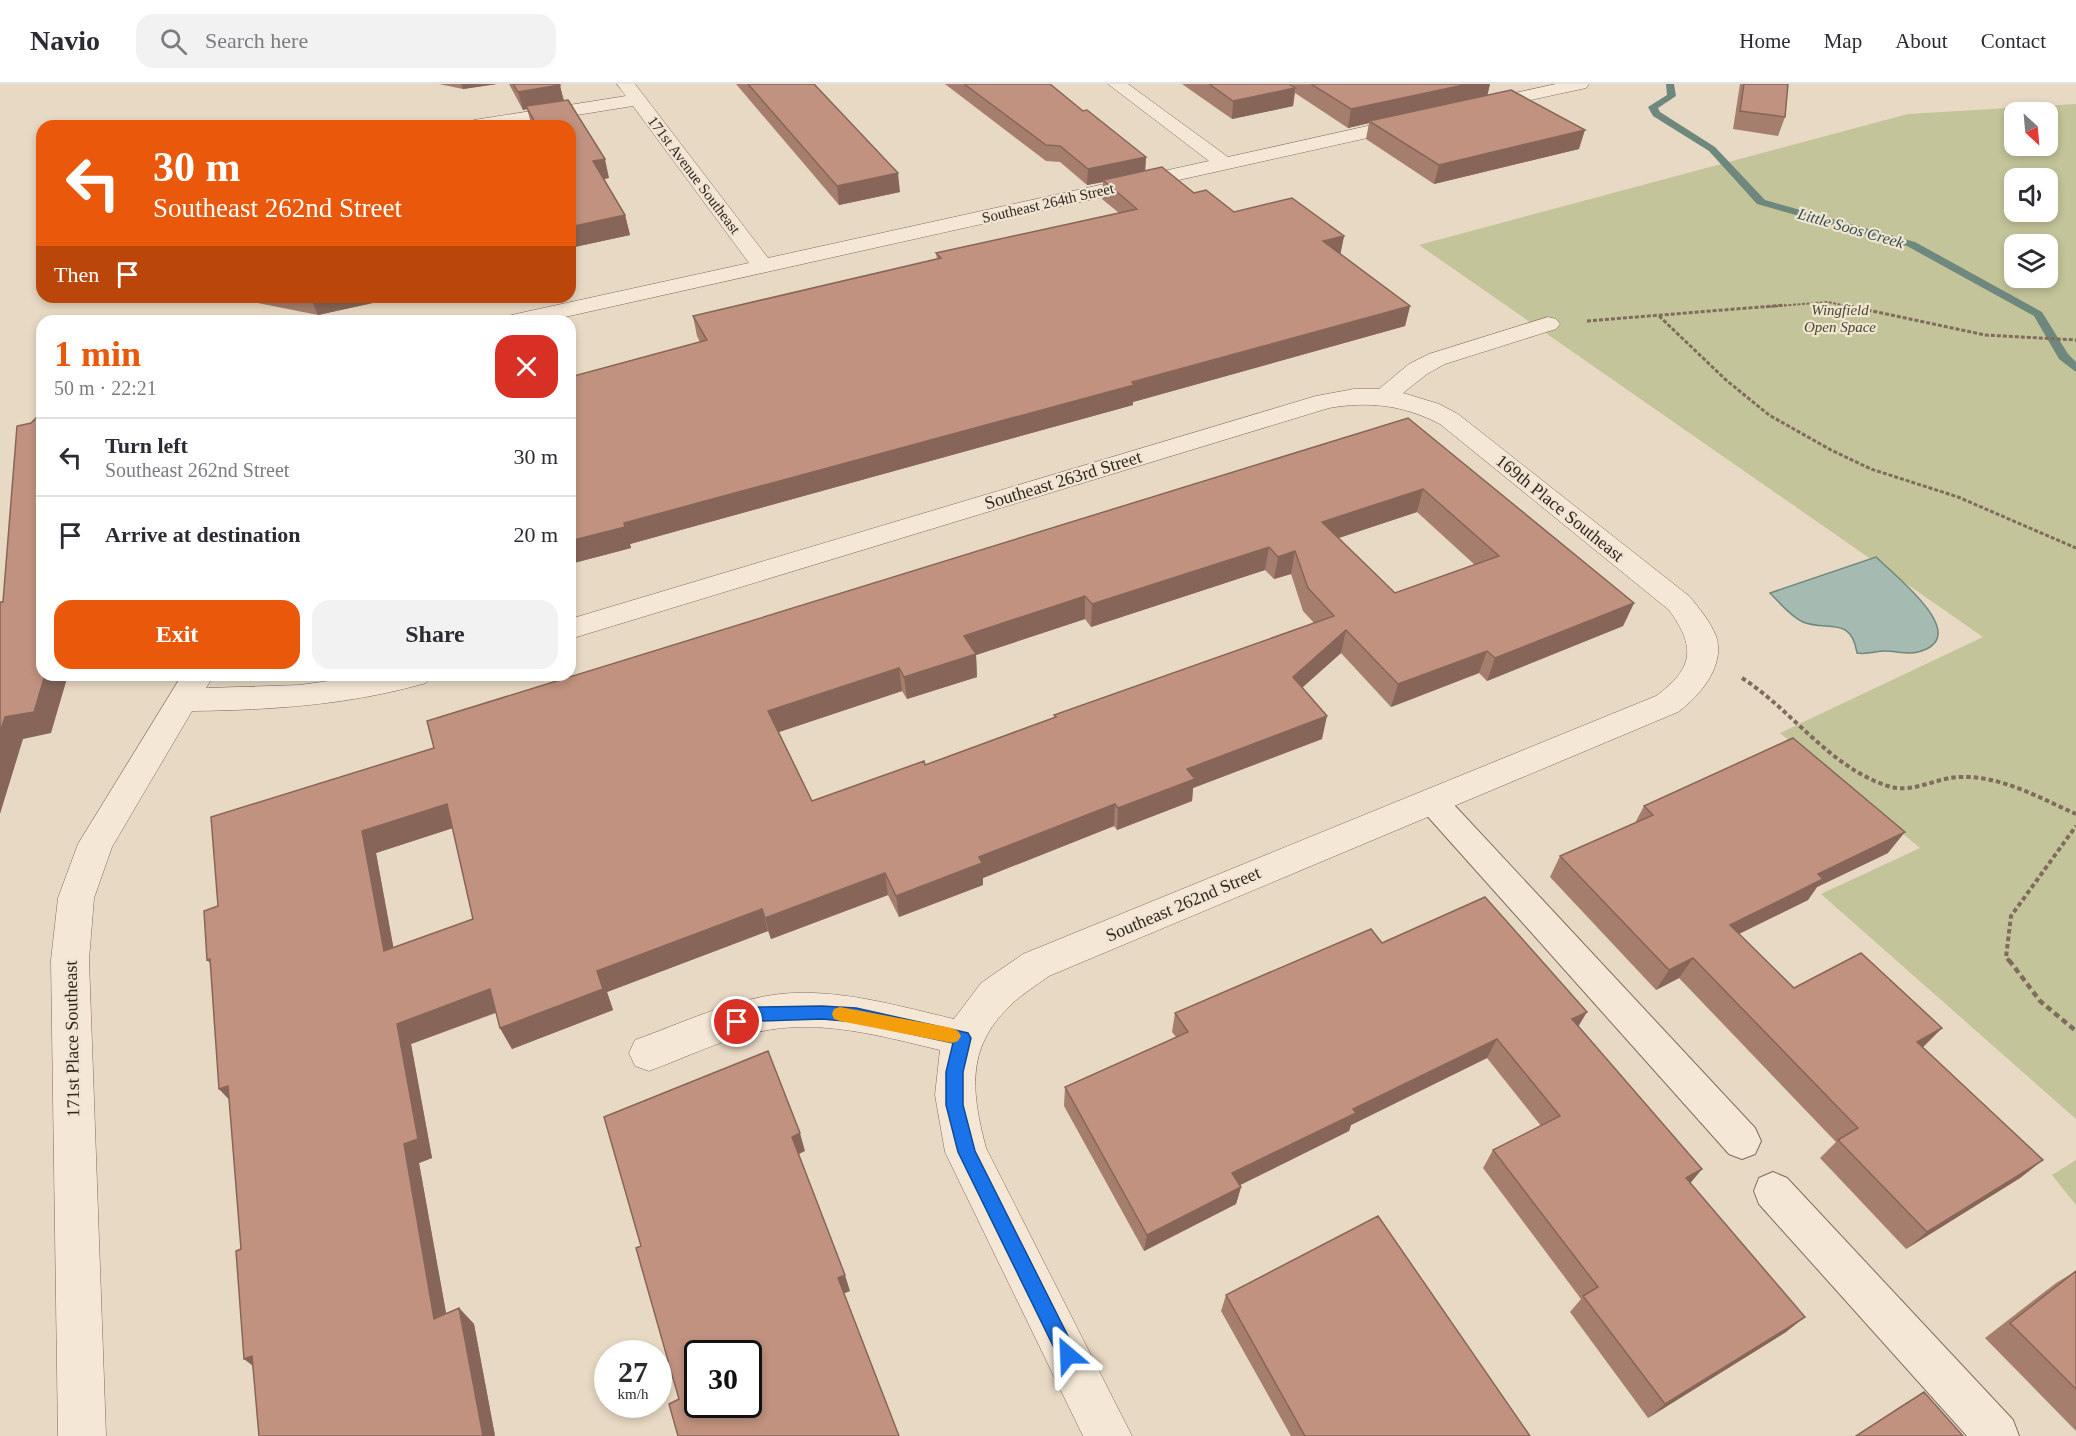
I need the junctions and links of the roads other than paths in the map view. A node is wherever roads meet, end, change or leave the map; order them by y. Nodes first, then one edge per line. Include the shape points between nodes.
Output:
1 (1117, 84) edge
2 (1580, 84) edge
3 (631, 92) edge
4 (1465, 110) edge
5 (1431, 117) edge
6 (502, 120) edge
7 (1223, 164) junction
8 (763, 266) junction
9 (543, 315) edge
10 (1548, 324) road end
11 (1385, 396) junction
12 (576, 626) edge
13 (1701, 655) joint
14 (388, 681) edge
15 (189, 688) edge
16 (1432, 801) junction
17 (962, 1038) junction
18 (649, 1053) dead end
19 (1742, 1141) dead end
20 (1773, 1191) dead end
21 (82, 1436) edge
22 (1108, 1436) edge
23 (1997, 1436) edge

1 - 7 street
2 - 4 street
3 - 6 street
3 - 8 street, 171st Avenue Southeast
5 - 7 street, Southeast 264th Street
7 - 8 street, Southeast 264th Street
8 - 9 street, Southeast 264th Street
10 - 11 street via 1437,359
11 - 12 street, Southeast 263rd Street via 1354,396 1325,402
11 - 13 street, 169th Place Southeast via 1449,419 1679,603 1701,639
13 - 16 street, Southeast 262nd Street via 1692,682 1667,704
14 - 15 street via 278,699
15 - 21 street, 171st Place Southeast via 95,844 76,898 70,960
16 - 17 street, Southeast 262nd Street via 1036,965 994,996
16 - 19 lane
17 - 18 street via 856,1015 806,1011 759,1014
17 - 22 street via 954,1105 966,1152
20 - 23 lane

